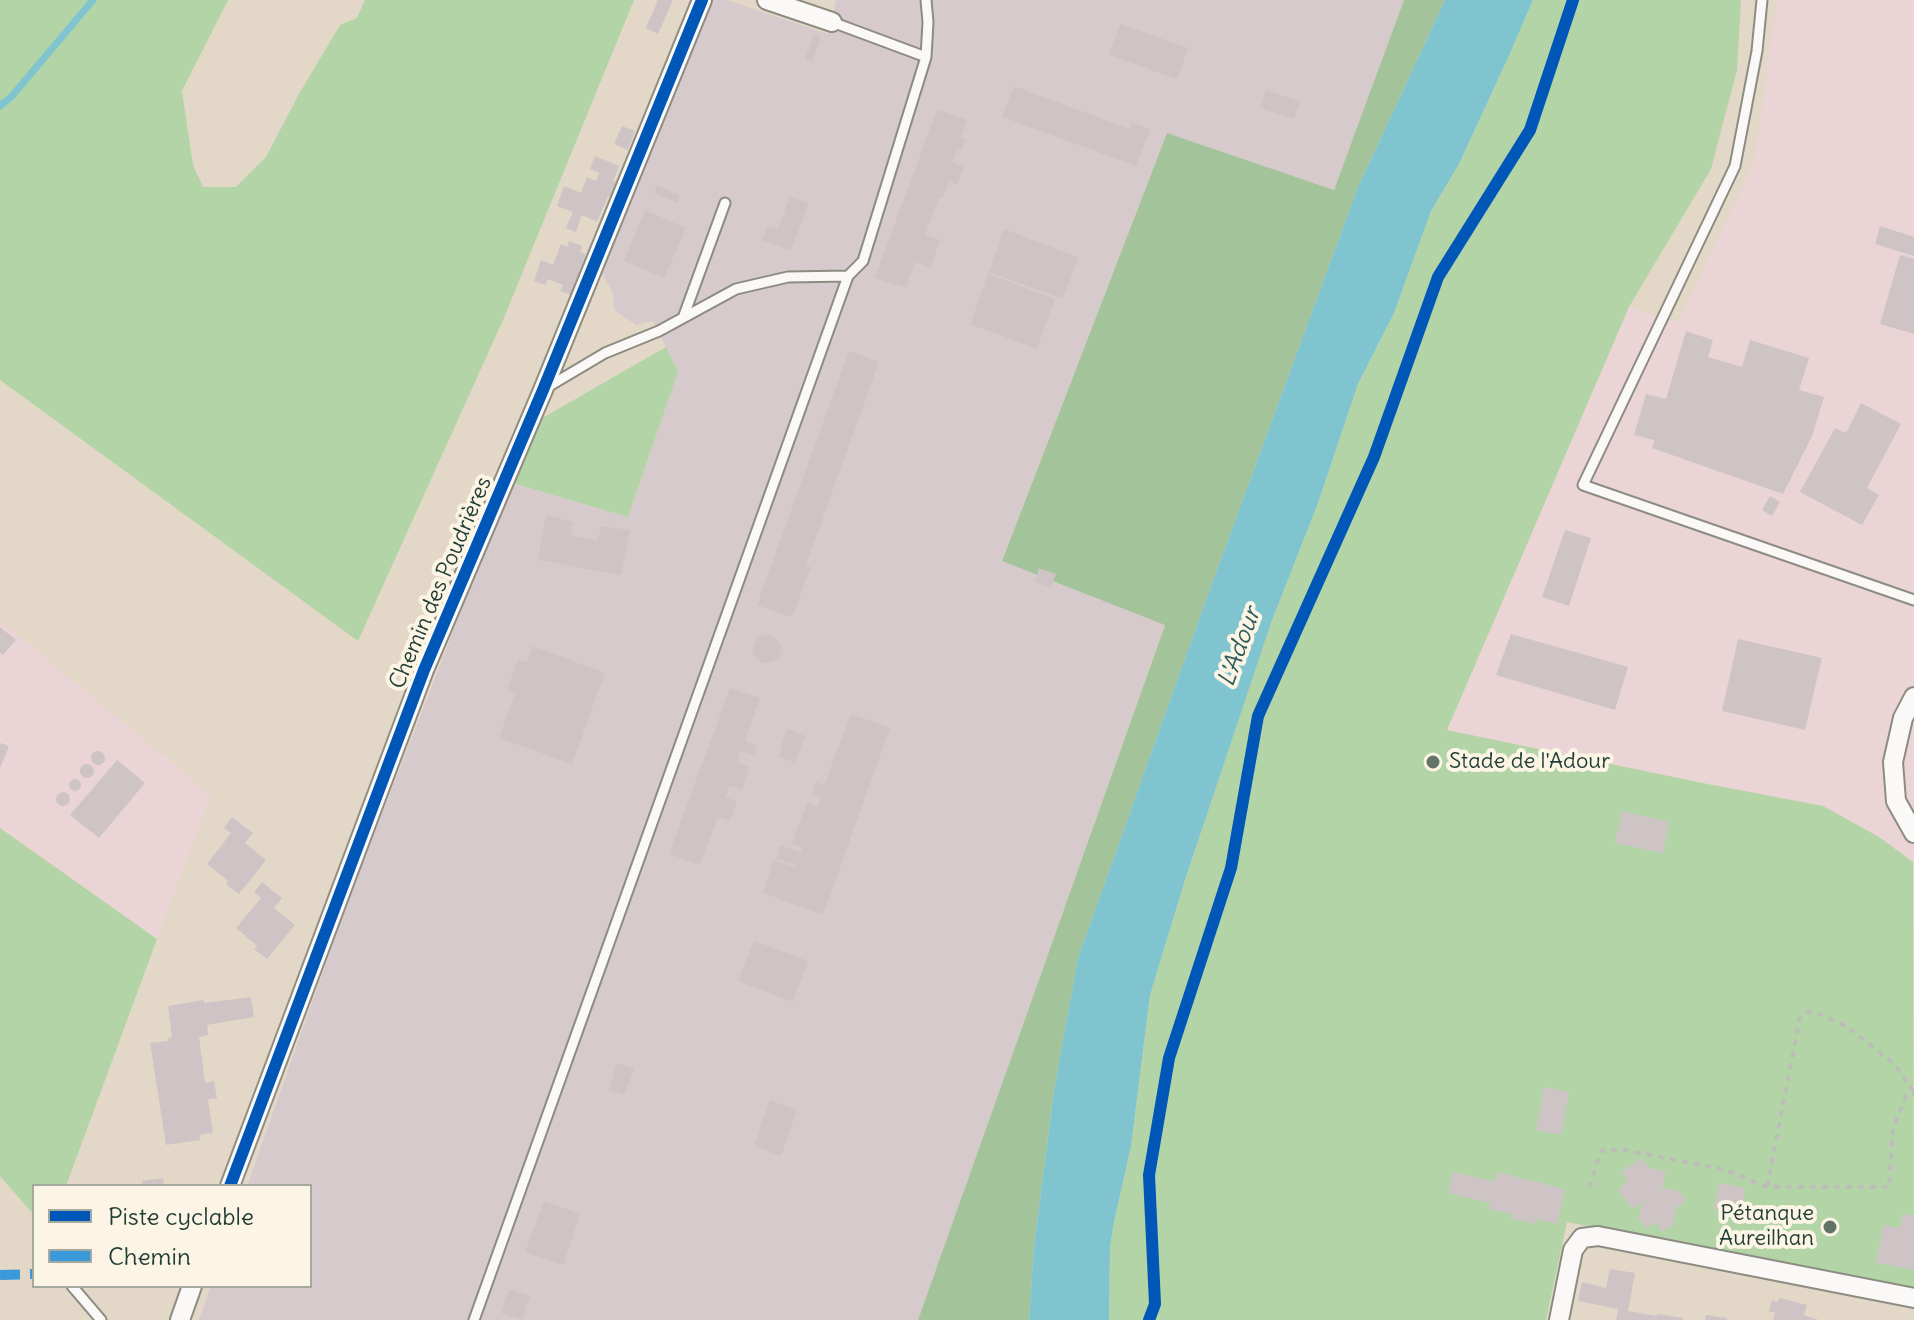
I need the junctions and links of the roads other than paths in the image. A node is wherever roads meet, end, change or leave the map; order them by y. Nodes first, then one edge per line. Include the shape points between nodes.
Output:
1 (702, 0) edge
2 (767, 0) edge
3 (926, 0) edge
4 (1762, 0) edge
5 (832, 22) joint
6 (926, 57) junction
7 (725, 203) dead end
8 (848, 276) junction
9 (683, 318) junction
10 (543, 390) junction
11 (1914, 600) edge
12 (1914, 697) edge
13 (1914, 833) edge
14 (231, 1184) edge
15 (74, 1288) edge
16 (191, 1288) edge
17 (1914, 1298) edge
18 (101, 1320) edge
19 (180, 1320) edge
20 (474, 1320) edge
21 (1559, 1320) edge

1 - 10 street, Chemin des Poudrières
2 - 5 street
3 - 6 lane
4 - 11 lane via 1735,166 1583,485
5 - 6 lane
6 - 8 lane via 863,261
7 - 9 lane
8 - 9 lane via 788,277 736,289
8 - 20 lane
9 - 10 lane via 605,353
10 - 14 street, Chemin des Poudrières via 424,670
12 - 13 street via 1903,718 1893,762 1896,801
15 - 18 lane
16 - 19 street
17 - 21 street via 1598,1236 1582,1238 1573,1250

